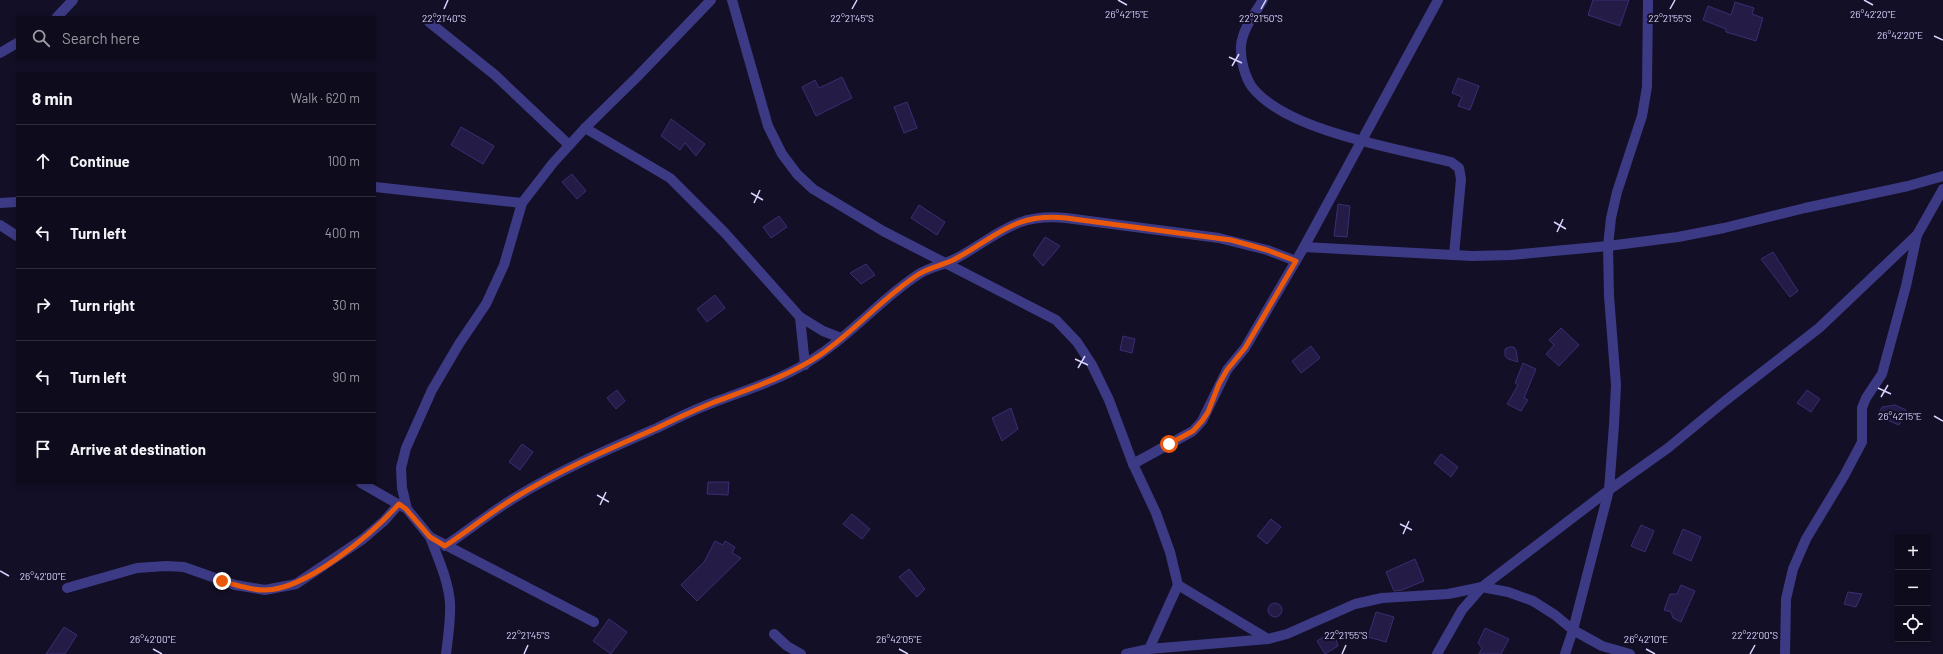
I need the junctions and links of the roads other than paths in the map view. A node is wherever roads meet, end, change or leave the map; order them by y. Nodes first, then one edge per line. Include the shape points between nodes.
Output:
1 (73, 0) edge
2 (711, 0) edge
3 (732, 0) edge
4 (1263, 0) edge
5 (1438, 0) edge
6 (1648, 0) edge
7 (58, 16) edge
8 (428, 22) dead end
9 (16, 44) edge
10 (0, 53) edge
11 (585, 128) junction
12 (1361, 141) junction
13 (569, 145) junction
14 (1943, 176) edge
15 (376, 187) edge
16 (1943, 189) edge
17 (16, 202) edge
18 (0, 203) edge
19 (522, 203) junction
20 (0, 225) edge
21 (16, 235) edge
22 (1917, 235) junction
23 (1608, 246) junction
24 (1304, 247) junction
25 (1454, 255) junction
26 (1296, 261) junction
27 (945, 263) junction
28 (800, 317) junction
29 (841, 338) junction
30 (805, 365) junction
31 (1133, 464) junction
32 (363, 484) edge
33 (1608, 490) junction
34 (403, 506) junction
35 (430, 537) junction
36 (445, 546) junction
37 (1178, 585) junction
38 (1482, 586) junction
39 (67, 588) dead end
40 (594, 622) dead end
41 (1574, 630) junction
42 (774, 634) dead end
43 (1268, 639) junction
44 (1149, 649) junction
45 (446, 654) edge
46 (801, 654) edge
47 (1126, 654) edge
48 (1437, 654) edge
49 (1565, 654) edge
50 (1630, 654) edge
51 (1784, 654) edge

1 - 7 street
2 - 11 street
3 - 27 street via 768,126 782,154 797,174 813,189 837,205
4 - 12 street via 1247,28 1241,46 1245,72 1252,86 1284,112 1299,120
5 - 12 street
6 - 23 street via 1647,87 1638,130 1617,192
8 - 13 street via 495,75
9 - 10 street
11 - 13 street
11 - 28 street via 654,167 681,187
12 - 24 street
12 - 25 street via 1451,162 1459,168 1461,179
13 - 19 street
14 - 23 street via 1724,228
15 - 19 street
16 - 22 street
17 - 18 street
19 - 34 street via 504,265 486,304 432,390 406,448 401,468
20 - 21 street
22 - 33 street via 1819,328 1668,448
22 - 51 street via 1882,374 1862,408 1862,442 1806,539 1793,569 1786,599
23 - 25 street via 1511,255
23 - 33 street via 1616,385
24 - 25 street
24 - 26 street
26 - 27 street via 1267,250 1219,238 1048,216 1025,219 1004,228 954,260
26 - 31 street via 1245,348 1227,370 1202,421 1193,431
27 - 29 street via 921,273 904,284
27 - 31 street via 1056,320 1092,365
28 - 29 street
28 - 30 street
29 - 30 street
30 - 36 street via 774,380 709,404 550,478 515,498
31 - 37 street via 1156,513
32 - 34 street
33 - 38 street
33 - 41 street
34 - 35 street
34 - 39 street via 363,539 296,584 265,590 235,585 184,567 166,566 137,568
35 - 36 street
35 - 45 street via 444,575 450,601
36 - 40 street
37 - 43 street
37 - 44 street
38 - 41 street via 1508,592 1533,602
38 - 43 street via 1448,594 1382,598 1355,604 1288,634
38 - 48 street via 1462,610
41 - 49 street
41 - 50 street via 1602,646
42 - 46 street
43 - 44 street
44 - 47 street

